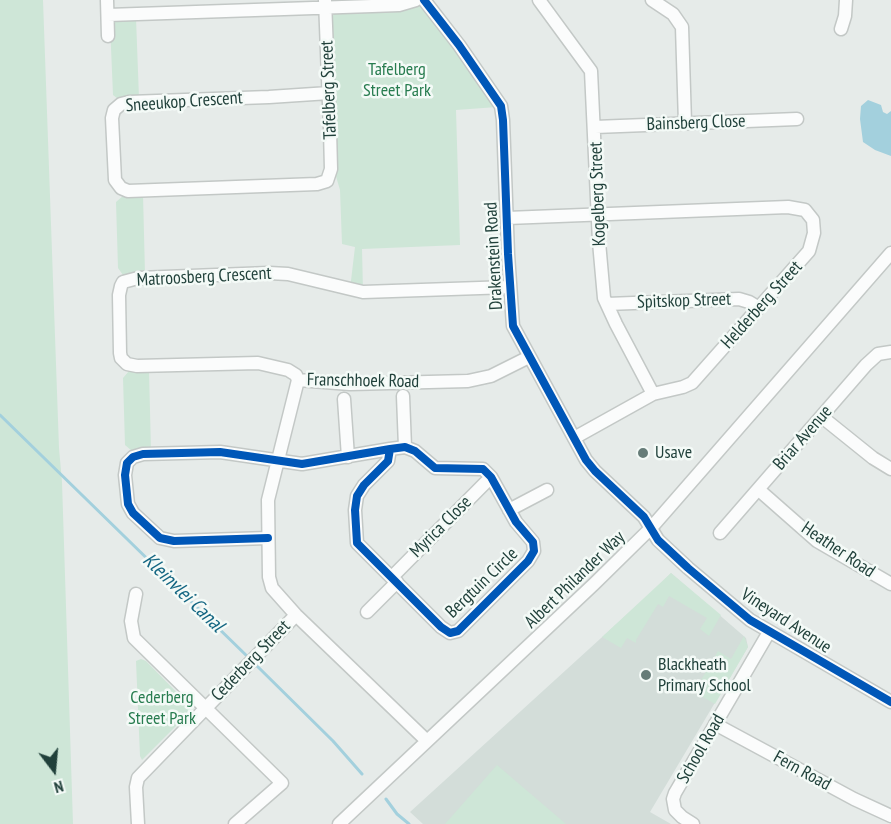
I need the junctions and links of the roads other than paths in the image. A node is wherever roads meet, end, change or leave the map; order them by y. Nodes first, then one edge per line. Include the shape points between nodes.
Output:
1 (107, 0) edge
2 (416, 0) edge
3 (424, 0) edge
4 (539, 0) edge
5 (652, 0) edge
6 (846, 0) edge
7 (325, 4) edge
8 (108, 15) junction
9 (841, 29) dead end
10 (108, 36) dead end
11 (329, 93) junction
12 (797, 119) dead end
13 (685, 123) junction
14 (595, 127) junction
15 (328, 180) joint
16 (599, 214) junction
17 (507, 218) junction
18 (891, 253) edge
19 (509, 287) junction
20 (607, 304) junction
21 (759, 308) junction
22 (891, 352) edge
23 (529, 357) junction
24 (298, 380) junction
25 (653, 394) junction
26 (403, 396) dead end
27 (344, 399) dead end
28 (822, 417) junction
29 (574, 438) junction
30 (405, 447) junction
31 (390, 449) junction
32 (348, 457) junction
33 (276, 462) junction
34 (891, 469) edge
35 (491, 477) junction
36 (547, 490) dead end
37 (759, 490) junction
38 (510, 510) junction
39 (651, 528) junction
40 (720, 533) dead end
41 (268, 538) junction
42 (394, 580) junction
43 (891, 585) edge
44 (136, 594) dead end
45 (368, 612) dead end
46 (296, 615) junction
47 (769, 632) junction
48 (891, 702) edge
49 (205, 709) junction
50 (716, 723) junction
51 (427, 741) junction
52 (293, 774) dead end
53 (282, 783) junction
54 (891, 816) edge
55 (138, 824) edge
56 (235, 824) edge
57 (339, 824) edge
58 (693, 824) edge

1 - 8 street
2 - 7 street via 399,5
3 - 17 street, Drakenstein Road via 501,106
4 - 14 street, Kogelberg Street via 591,71
5 - 13 street via 673,14 682,27
6 - 9 street
7 - 8 street
7 - 11 street, Tafelberg Street
8 - 10 street
11 - 15 street, Tafelberg Street
11 - 15 street, Sneeukop Crescent via 129,102 117,106 112,123 115,180 128,191 317,184
12 - 13 street, Bainsberg Close
13 - 14 street, Bainsberg Close
14 - 16 street, Kogelberg Street
16 - 17 street, Helderberg Street
16 - 20 street, Kogelberg Street
16 - 21 street, Helderberg Street via 800,207 813,220 809,251
17 - 19 street, Drakenstein Road
18 - 39 street, Albert Philander Way
19 - 23 street, Drakenstein Road via 513,326
19 - 24 street, Matroosberg Crescent via 363,292 269,273 138,278 123,282 119,295 120,353 127,364 258,363 288,370
20 - 21 street, Spitskop Street via 739,298
20 - 25 street, Kogelberg Street
21 - 25 street, Helderberg Street via 690,385
22 - 28 street, Briar Avenue via 878,354 866,365
23 - 24 street, Franschhoek Road via 491,376 468,381 350,384
23 - 29 street, Drakenstein Road
24 - 33 street, Franschhoek Road
25 - 29 street, Helderberg Street
26 - 30 street
27 - 32 street
28 - 34 street
28 - 37 street, Briar Avenue
29 - 39 street, Drakenstein Road via 595,471
30 - 31 street
30 - 35 street via 435,468 480,468
31 - 32 street
31 - 42 street, Bergtuin Circle via 388,461 359,492 357,543
32 - 33 street via 302,464
33 - 41 street, Franschhoek Road via 268,500
33 - 41 street via 232,452 143,454 129,459 125,471 130,508 165,541
35 - 38 street, Bergtuin Circle
35 - 42 street, Myrica Close
36 - 38 street
37 - 40 street, Briar Avenue
37 - 43 street, Heather Road via 817,541
38 - 42 street, Bergtuin Circle via 533,542 534,554 458,631 444,630
39 - 47 street, Vineyard Avenue via 658,540 688,568
39 - 51 street, Albert Philander Way
41 - 46 street, Franschhoek Road via 272,588
42 - 45 street, Myrica Close
44 - 49 street via 131,628 134,638
46 - 49 street, Cederberg Street
46 - 51 street, Franschhoek Road
47 - 48 street, Vineyard Avenue
47 - 50 street, School Road
49 - 53 street
49 - 55 street, Cederberg Street via 138,778
50 - 54 street, Fern Road via 854,800
50 - 58 street, School Road via 675,793 678,813
51 - 57 street, Albert Philander Way
52 - 53 street
53 - 56 street

